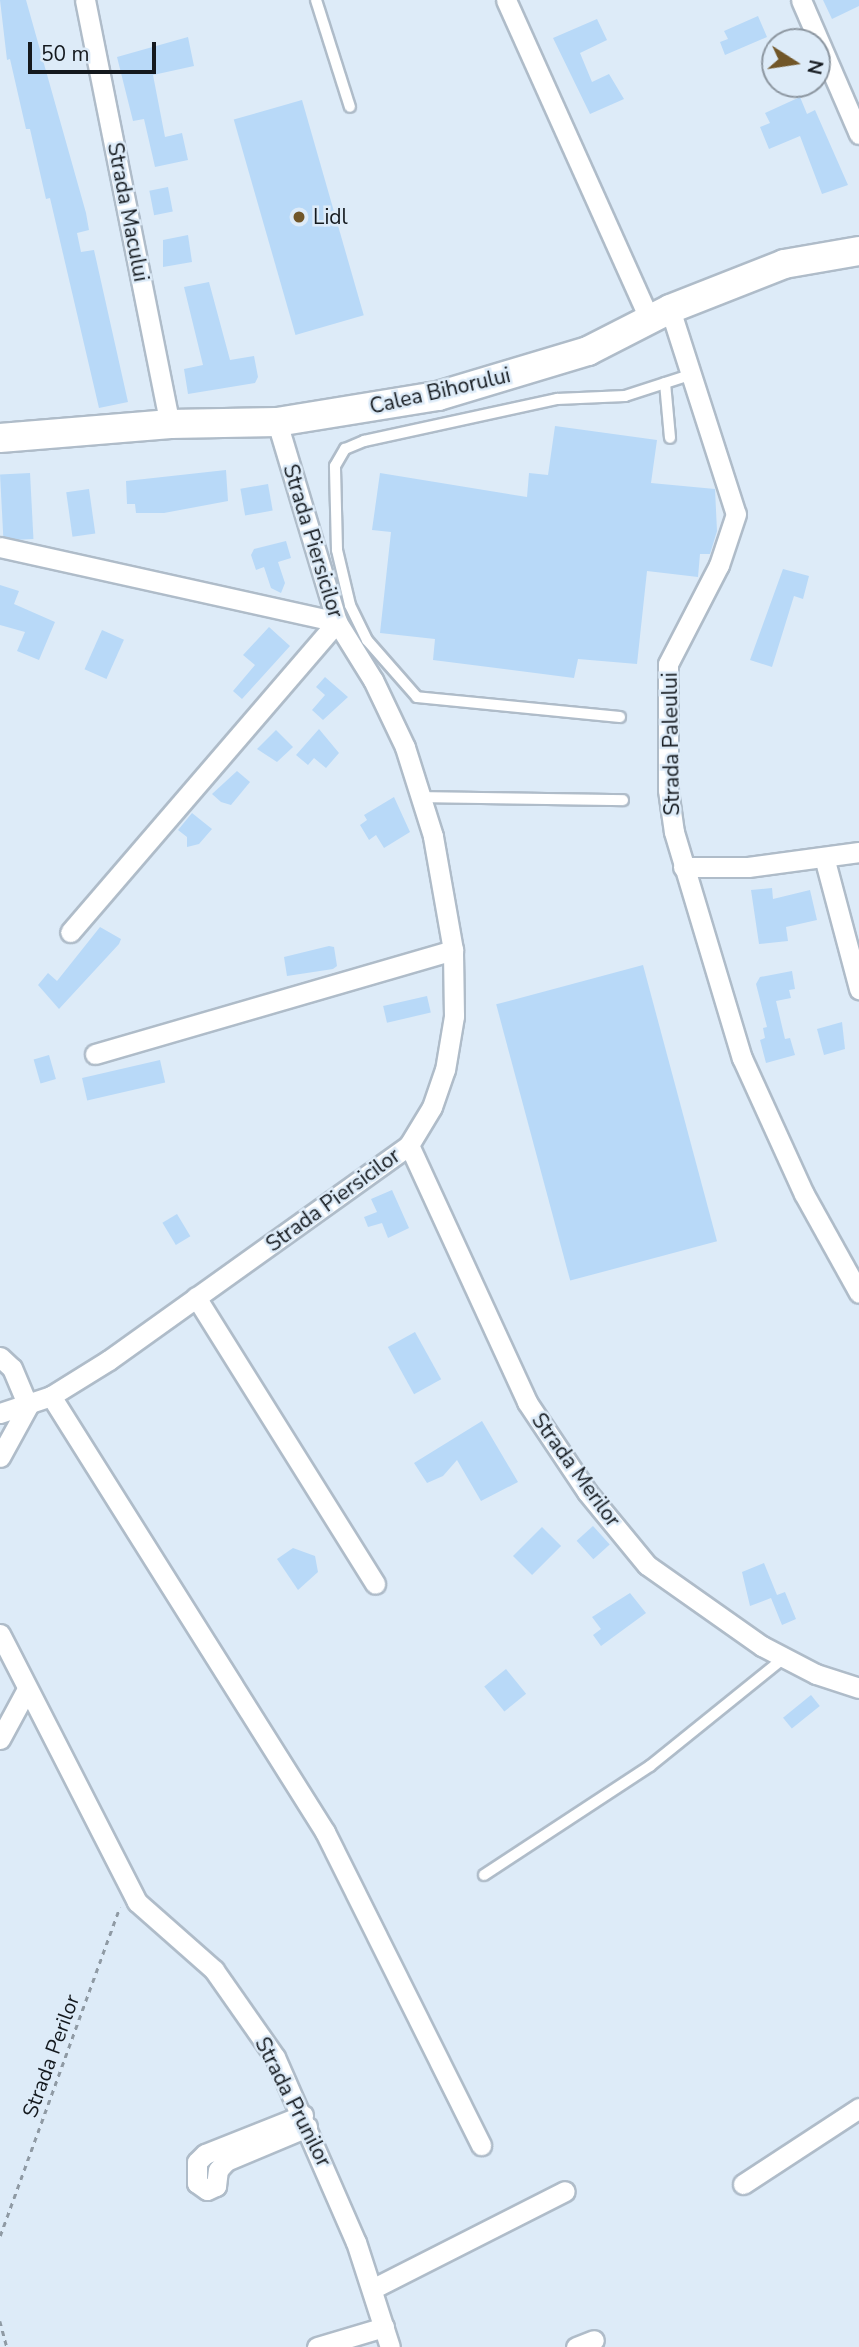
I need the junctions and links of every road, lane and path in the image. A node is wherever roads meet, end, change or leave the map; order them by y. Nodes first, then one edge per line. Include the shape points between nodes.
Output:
1 (85, 0) edge
2 (316, 0) edge
3 (506, 0) edge
4 (801, 0) edge
5 (350, 107) dead end
6 (859, 134) edge
7 (859, 251) edge
8 (660, 314) junction
9 (690, 375) junction
10 (665, 383) junction
11 (277, 422) junction
12 (170, 424) junction
13 (0, 438) edge
14 (670, 438) dead end
15 (0, 547) edge
16 (337, 622) junction
17 (620, 717) dead end
18 (421, 797) junction
19 (623, 800) dead end
20 (859, 852) edge
21 (824, 857) junction
22 (683, 867) junction
23 (70, 932) dead end
24 (453, 950) junction
25 (859, 989) edge
26 (95, 1054) dead end
27 (409, 1145) junction
28 (859, 1293) edge
29 (196, 1297) junction
30 (0, 1357) edge
31 (51, 1396) junction
32 (28, 1405) junction
33 (0, 1413) edge
34 (0, 1457) edge
35 (374, 1584) dead end
36 (0, 1634) edge
37 (784, 1658) junction
38 (859, 1688) edge
39 (27, 1689) junction
40 (0, 1739) edge
41 (484, 1875) dead end
42 (127, 1884) junction
43 (859, 2108) edge
44 (305, 2121) junction
45 (481, 2145) dead end
46 (743, 2183) dead end
47 (565, 2191) dead end
48 (0, 2236) edge
49 (372, 2289) junction
50 (0, 2321) edge
51 (384, 2327) junction
52 (7, 2347) edge
53 (317, 2347) edge
54 (390, 2347) edge

1 - 12 street, Strada Macului
2 - 5 lane
3 - 8 street, Strada Paleului
4 - 6 street
7 - 8 main road, Calea Bihorului via 784,264
8 - 9 street, Strada Paleului
8 - 11 main road, Calea Bihorului via 588,351 438,396
9 - 10 lane
9 - 22 street, Strada Paleului via 736,514 719,565 668,664 668,790
10 - 14 lane
10 - 17 lane via 625,396 557,399 364,440 345,449 335,466 337,550 350,605 367,640 417,697
11 - 12 main road, Calea Bihorului
11 - 16 street, Strada Piersicilor
12 - 13 main road, Calea Bihorului
15 - 16 street
16 - 18 street, Strada Piersicilor via 373,680 405,747
16 - 23 street
18 - 19 lane
18 - 24 street, Strada Piersicilor via 436,848
20 - 21 street
21 - 22 street via 748,867
21 - 25 street
22 - 28 street, Strada Paleului via 742,1058 804,1194
24 - 26 street
24 - 27 street, Strada Piersicilor via 454,1016 445,1070 432,1107
27 - 29 street, Strada Piersicilor
27 - 37 street, Strada Merilor via 527,1402 587,1492 648,1564
29 - 31 street, Strada Piersicilor
29 - 35 street
30 - 32 street via 12,1368
31 - 32 street, Strada Piersicilor
31 - 45 street via 293,1788 325,1832
32 - 33 street, Strada Piersicilor
32 - 34 street
36 - 39 street, Strada Prunilor
37 - 38 street, Strada Merilor via 816,1675
37 - 41 lane via 650,1766
39 - 40 street
39 - 42 street, Strada Prunilor
42 - 44 street, Strada Prunilor via 137,1902 214,1970 275,2057
42 - 48 path, Strada Perilor
43 - 46 street
44 - 44 street via 226,2161 218,2170 216,2186 207,2190 197,2183 197,2162 205,2154
44 - 49 street, Strada Prunilor
47 - 49 street
49 - 51 street, Strada Prunilor
50 - 52 path
51 - 53 street
51 - 54 street, Strada Prunilor

